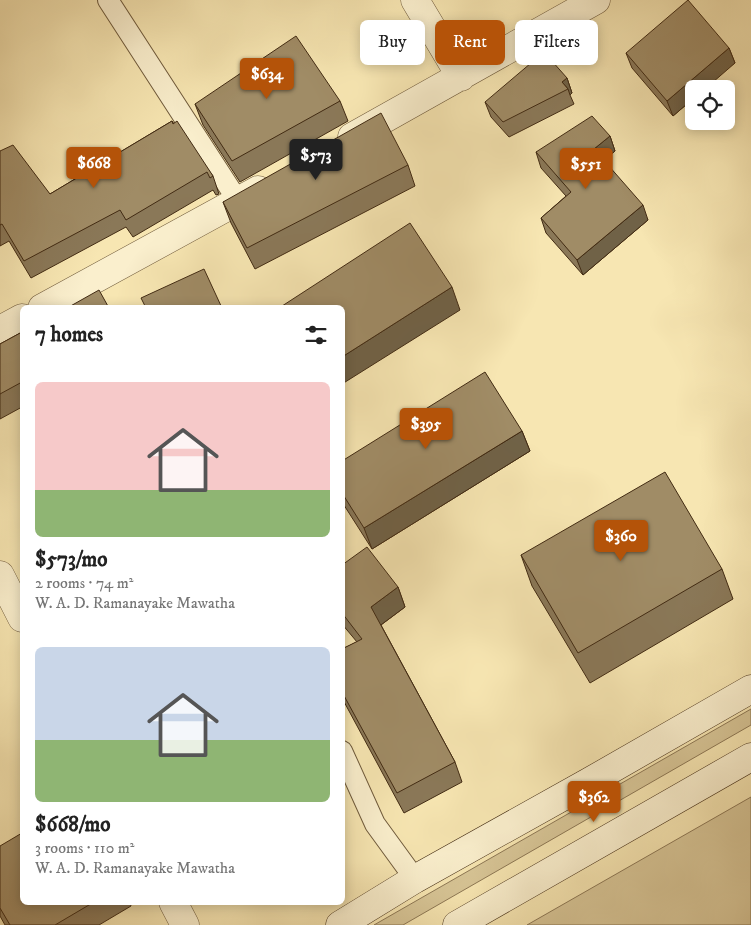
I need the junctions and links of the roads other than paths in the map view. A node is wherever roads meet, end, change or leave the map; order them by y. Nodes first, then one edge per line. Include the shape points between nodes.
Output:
1 (108, 0) edge
2 (415, 0) edge
3 (596, 0) edge
4 (461, 77) junction
5 (332, 149) edge
6 (281, 177) edge
7 (238, 201) junction
8 (47, 305) edge
9 (20, 319) edge
10 (0, 330) edge
11 (0, 575) edge
12 (20, 614) edge
13 (751, 688) edge
14 (751, 757) edge
15 (345, 758) edge
16 (416, 879) junction
17 (175, 905) edge
18 (185, 925) edge
19 (340, 925) edge
20 (457, 925) edge

1 - 7 lane
2 - 4 main road
3 - 4 main road
4 - 5 main road
6 - 7 main road
7 - 8 main road
9 - 10 main road
11 - 12 main road
13 - 16 main road
14 - 20 main road
15 - 16 lane via 375,824
16 - 19 main road
17 - 18 main road

